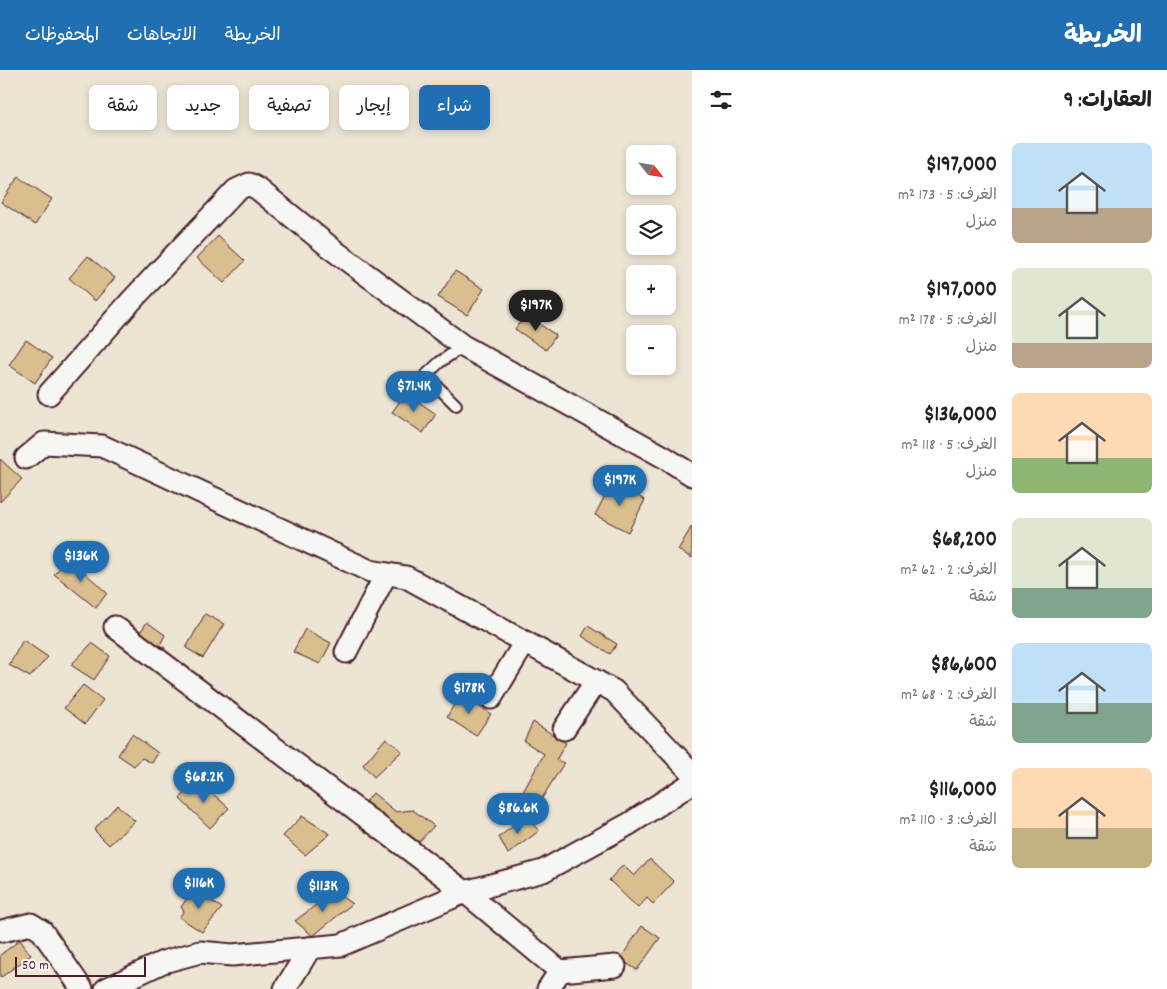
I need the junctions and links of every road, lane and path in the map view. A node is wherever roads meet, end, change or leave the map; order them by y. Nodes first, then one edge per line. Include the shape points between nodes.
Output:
1 (463, 346) junction
2 (426, 375) junction
3 (410, 390) dead end
4 (49, 394) dead end
5 (456, 405) dead end
6 (26, 458) dead end
7 (692, 475) edge
8 (386, 574) junction
9 (116, 627) dead end
10 (524, 642) junction
11 (346, 652) dead end
12 (596, 681) junction
13 (491, 698) dead end
14 (564, 729) dead end
15 (692, 773) edge
16 (692, 783) edge
17 (465, 892) junction
18 (2, 931) dead end
19 (310, 948) junction
20 (615, 966) dead end
21 (560, 971) junction
22 (82, 989) edge
23 (106, 989) edge
24 (285, 989) edge
25 (548, 989) edge

1 - 2 lane
1 - 4 street via 249,184 236,190
1 - 7 street
2 - 3 lane
2 - 5 lane
6 - 8 street via 44,443 102,446 370,571
8 - 10 street via 406,577
8 - 11 street
9 - 17 street
10 - 12 street
10 - 13 street
12 - 14 street
12 - 15 street via 614,691
16 - 17 street via 629,824 543,871
17 - 19 street via 341,945
17 - 21 street
18 - 22 street via 31,924 42,931
19 - 23 street via 232,954 200,952 162,962
19 - 24 street
20 - 21 street
21 - 25 street

